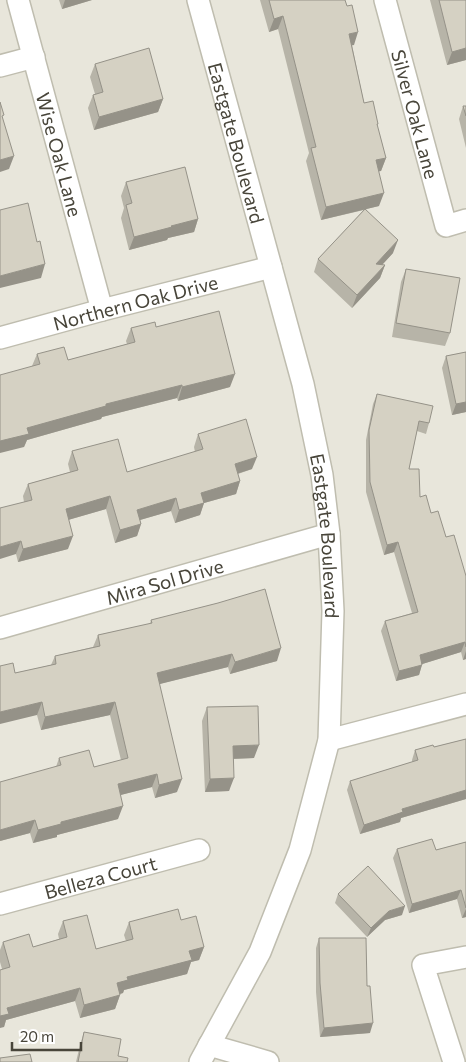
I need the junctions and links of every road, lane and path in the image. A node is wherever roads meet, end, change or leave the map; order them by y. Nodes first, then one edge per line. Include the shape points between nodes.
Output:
1 (18, 0) edge
2 (198, 0) edge
3 (385, 0) edge
4 (34, 57) junction
5 (0, 66) edge
6 (456, 223) edge
7 (271, 267) junction
8 (102, 310) junction
9 (0, 338) edge
10 (329, 534) junction
11 (0, 628) edge
12 (466, 704) edge
13 (329, 740) junction
14 (199, 850) dead end
15 (0, 904) edge
16 (466, 957) edge
17 (204, 1054) edge
18 (268, 1062) edge
19 (454, 1062) edge

1 - 4 street, Wise Oak Lane
2 - 7 street, Eastgate Boulevard
3 - 6 street, Silver Oak Lane
4 - 5 street
4 - 8 street, Wise Oak Lane
7 - 8 street, Northern Oak Drive
7 - 10 street, Eastgate Boulevard via 304,384 322,475
8 - 9 street, Northern Oak Drive
10 - 11 street, Mira Sol Drive
10 - 13 street, Eastgate Boulevard via 333,611
12 - 13 street
13 - 17 street, Eastgate Boulevard via 300,850 264,943
14 - 15 street, Belleza Court
16 - 19 street via 423,965
17 - 18 street

